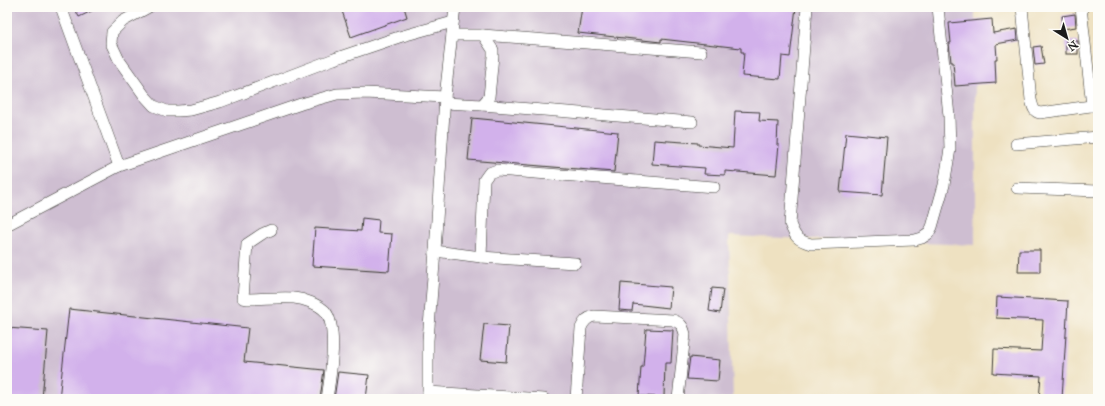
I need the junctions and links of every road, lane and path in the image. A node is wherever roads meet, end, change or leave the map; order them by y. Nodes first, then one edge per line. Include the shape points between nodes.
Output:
1 (61, 7) edge
2 (149, 7) edge
3 (455, 7) edge
4 (807, 7) edge
5 (938, 7) edge
6 (1022, 7) edge
7 (1081, 7) edge
8 (453, 22) junction
9 (452, 35) junction
10 (483, 35) junction
11 (700, 52) dead end
12 (445, 100) junction
13 (482, 105) junction
14 (1095, 106) edge
15 (692, 122) dead end
16 (1098, 137) edge
17 (1016, 144) dead end
18 (118, 166) junction
19 (714, 187) dead end
20 (1017, 188) dead end
21 (1098, 191) edge
22 (7, 225) edge
23 (271, 230) dead end
24 (435, 251) junction
25 (481, 257) junction
26 (575, 263) dead end
27 (428, 396) edge
28 (327, 399) edge
29 (544, 399) edge
30 (576, 399) edge
31 (678, 399) edge

1 - 18 street
2 - 8 street via 123,21 112,32 111,43 144,95 154,106 167,111 191,110 220,102 334,59
3 - 8 street
4 - 5 street via 790,224 800,240 811,244 916,240 928,234 932,227 944,185 950,149
6 - 14 street via 1031,100 1036,112
7 - 14 street
8 - 9 street
9 - 10 street
9 - 12 street
10 - 11 street
10 - 13 street via 493,50 493,56 489,97
12 - 13 street
12 - 18 street via 365,93 337,94
12 - 24 street
13 - 15 street
16 - 17 street
18 - 22 street
19 - 25 street via 497,170 489,173 484,180
20 - 21 street
23 - 28 street via 247,244 243,298 295,298 318,305 326,312 332,330 333,361
24 - 25 street
24 - 27 street via 428,340
25 - 26 street
27 - 29 street
30 - 31 street via 581,328 584,322 594,316 679,322 684,327 685,334

